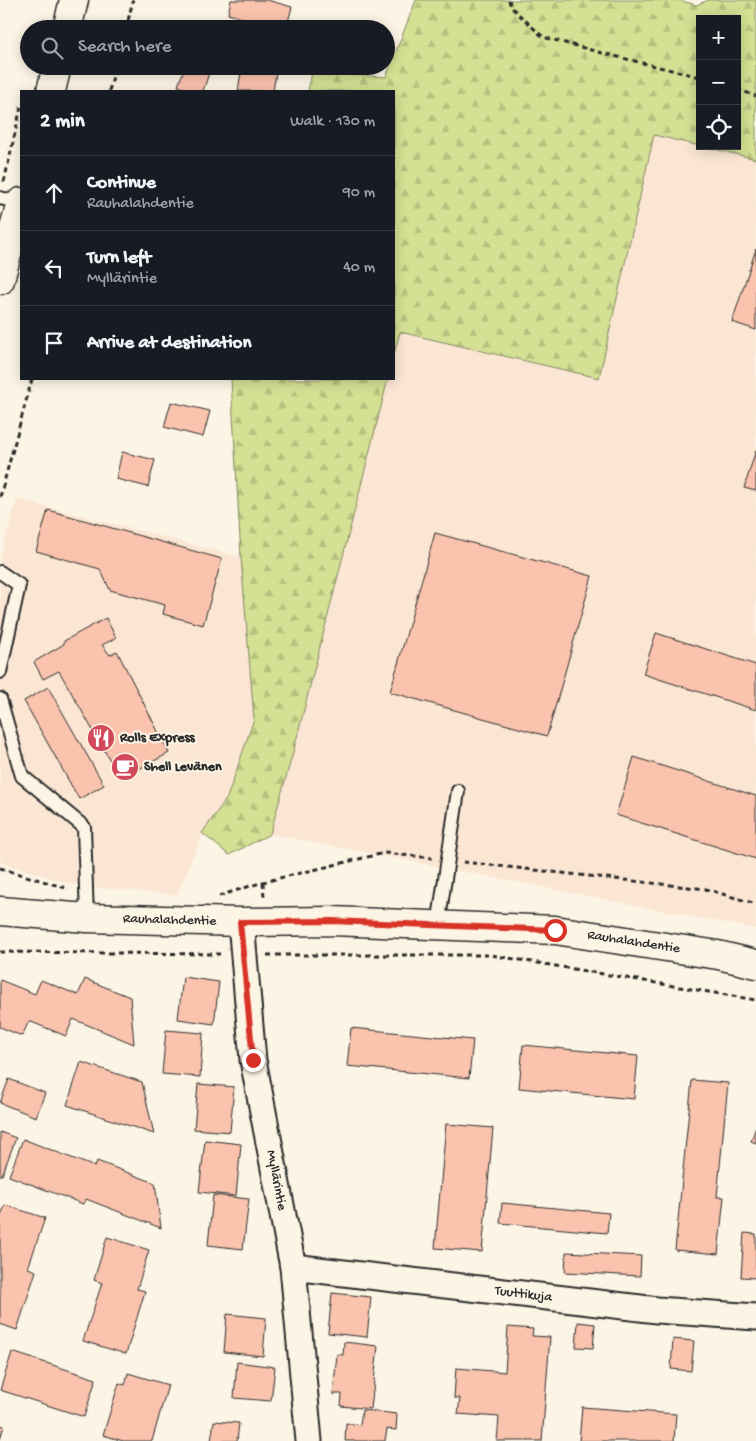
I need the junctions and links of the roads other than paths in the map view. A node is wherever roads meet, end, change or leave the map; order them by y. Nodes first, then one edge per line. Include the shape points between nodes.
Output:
1 (74, 0) edge
2 (69, 20) edge
3 (55, 75) edge
4 (51, 90) edge
5 (11, 198) edge
6 (0, 280) edge
7 (0, 572) edge
8 (0, 672) edge
9 (0, 699) edge
10 (458, 791) dead end
11 (87, 906) junction
12 (0, 912) edge
13 (240, 922) junction
14 (438, 926) junction
15 (756, 964) edge
16 (293, 1267) junction
17 (756, 1317) edge
18 (309, 1441) edge

1 - 2 main road
3 - 4 main road
5 - 6 main road
7 - 8 lane via 19,585
9 - 11 lane via 22,776 84,827
10 - 14 lane
11 - 12 main road, Rauhalahdentie
11 - 13 main road, Rauhalahdentie
13 - 14 main road, Rauhalahdentie via 332,921
13 - 16 street, Myllärintie via 253,1060
14 - 15 main road, Rauhalahdentie via 555,930 718,955
16 - 17 street, Tuuttikuja via 657,1310
16 - 18 street, Myllärintie

